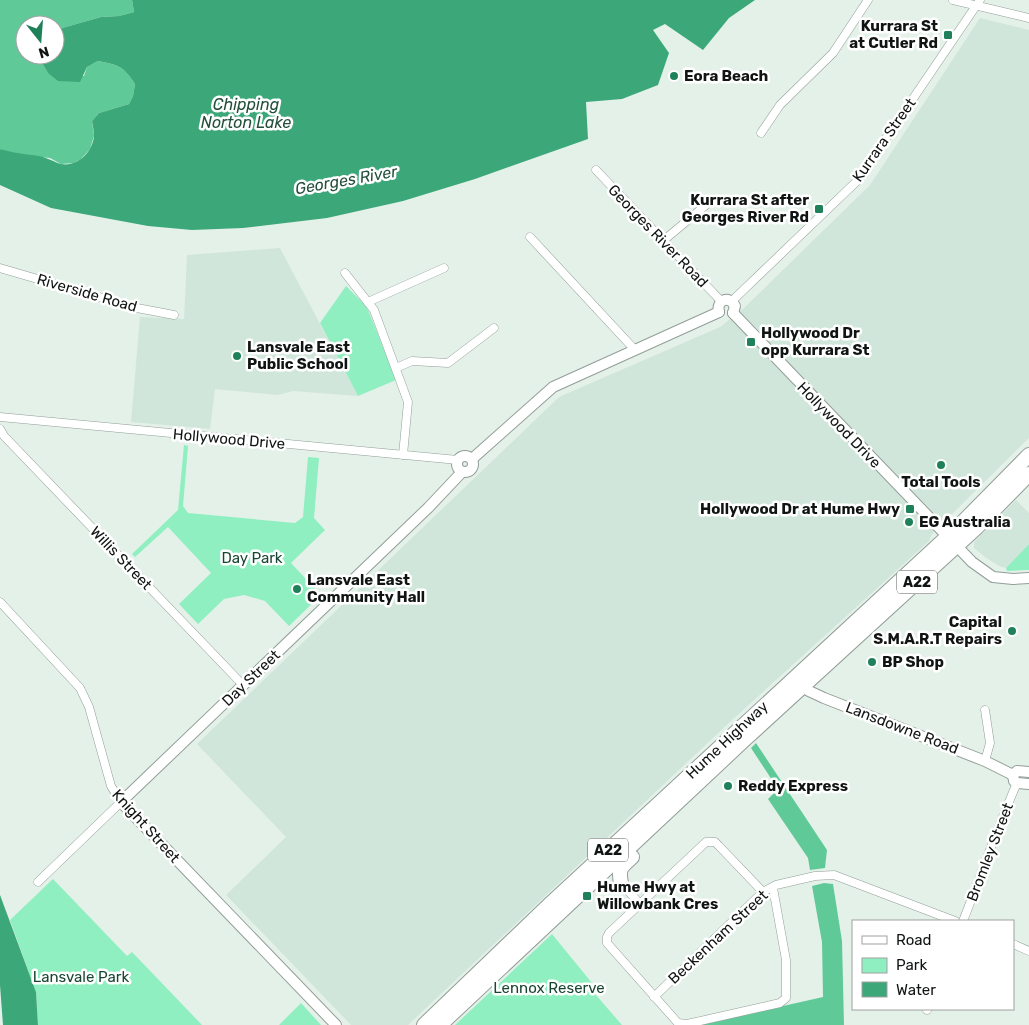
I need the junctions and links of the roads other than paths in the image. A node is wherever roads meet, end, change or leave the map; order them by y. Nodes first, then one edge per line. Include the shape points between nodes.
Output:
1 (868, 0) edge
2 (953, 0) edge
3 (978, 3) edge
4 (1029, 18) edge
5 (761, 134) dead end
6 (596, 170) dead end
7 (706, 205) dead end
8 (530, 237) dead end
9 (664, 240) junction
10 (0, 268) edge
11 (444, 268) dead end
12 (345, 273) dead end
13 (732, 301) junction
14 (368, 302) junction
15 (720, 307) junction
16 (732, 313) junction
17 (174, 315) dead end
18 (494, 328) dead end
19 (635, 350) junction
20 (396, 368) junction
21 (0, 417) edge
22 (0, 429) edge
23 (403, 455) junction
24 (1029, 455) edge
25 (472, 458) junction
26 (458, 460) junction
27 (462, 472) junction
28 (1029, 474) edge
29 (951, 542) junction
30 (1029, 578) edge
31 (0, 602) edge
32 (798, 683) junction
33 (243, 685) junction
34 (985, 710) dead end
35 (985, 761) junction
36 (1029, 772) edge
37 (1015, 779) junction
38 (1029, 784) edge
39 (120, 802) junction
40 (656, 822) junction
41 (596, 878) junction
42 (38, 882) dead end
43 (621, 883) junction
44 (773, 888) junction
45 (763, 892) junction
46 (640, 904) junction
47 (952, 920) edge
48 (963, 920) edge
49 (1014, 944) edge
50 (1029, 951) edge
51 (654, 996) junction
52 (336, 1025) edge
53 (424, 1025) edge
54 (440, 1025) edge

1 - 5 street via 834,53 780,105
2 - 3 street
3 - 4 street
3 - 13 street, Kurrara Street via 858,181
6 - 9 street, Georges River Road
7 - 9 street
8 - 19 street
9 - 15 street, Georges River Road
10 - 17 street, Riverside Road via 137,308
11 - 14 street
12 - 14 street
13 - 15 street via 728,299
13 - 16 street via 735,308
14 - 20 street
15 - 16 street via 726,316
15 - 19 street
16 - 29 street, Hollywood Drive
18 - 20 street via 448,363 412,361
19 - 25 street via 553,387
20 - 23 street via 408,402
21 - 23 street, Hollywood Drive
22 - 33 street, Willis Street
23 - 26 street, Hollywood Drive
24 - 29 highway, Hume Highway / A22
25 - 26 street via 464,456
25 - 27 street via 472,469
26 - 27 street via 457,465
27 - 33 street, Day Street
28 - 29 highway, Hume Highway / A22
29 - 30 street, Hollywood Drive via 988,575 1006,579
29 - 32 highway, Hume Highway / A22
31 - 39 street, Knight Street via 80,688 89,707 110,786
32 - 35 street, Lansdowne Road via 824,698
32 - 40 highway, Hume Highway / A22
32 - 53 highway, Hume Highway / A22 via 549,905
33 - 39 street, Day Street
34 - 35 street via 990,743
35 - 37 street, Lansdowne Road
36 - 37 street via 1017,771
37 - 38 street
37 - 48 street, Bromley Street
39 - 42 street, Day Street
39 - 52 street, Knight Street
40 - 41 highway, Hume Highway / A22
40 - 43 highway via 646,842 620,868
41 - 43 highway
41 - 54 highway, Hume Highway / A22
43 - 46 street
44 - 45 street, Beckenham Street
44 - 47 street, Beckenham Street via 815,876 834,875
44 - 51 street via 786,960 786,998 780,1003 678,1024
45 - 46 street via 715,842 706,842
45 - 51 street, Beckenham Street
46 - 51 street via 607,937 608,943
49 - 50 street

